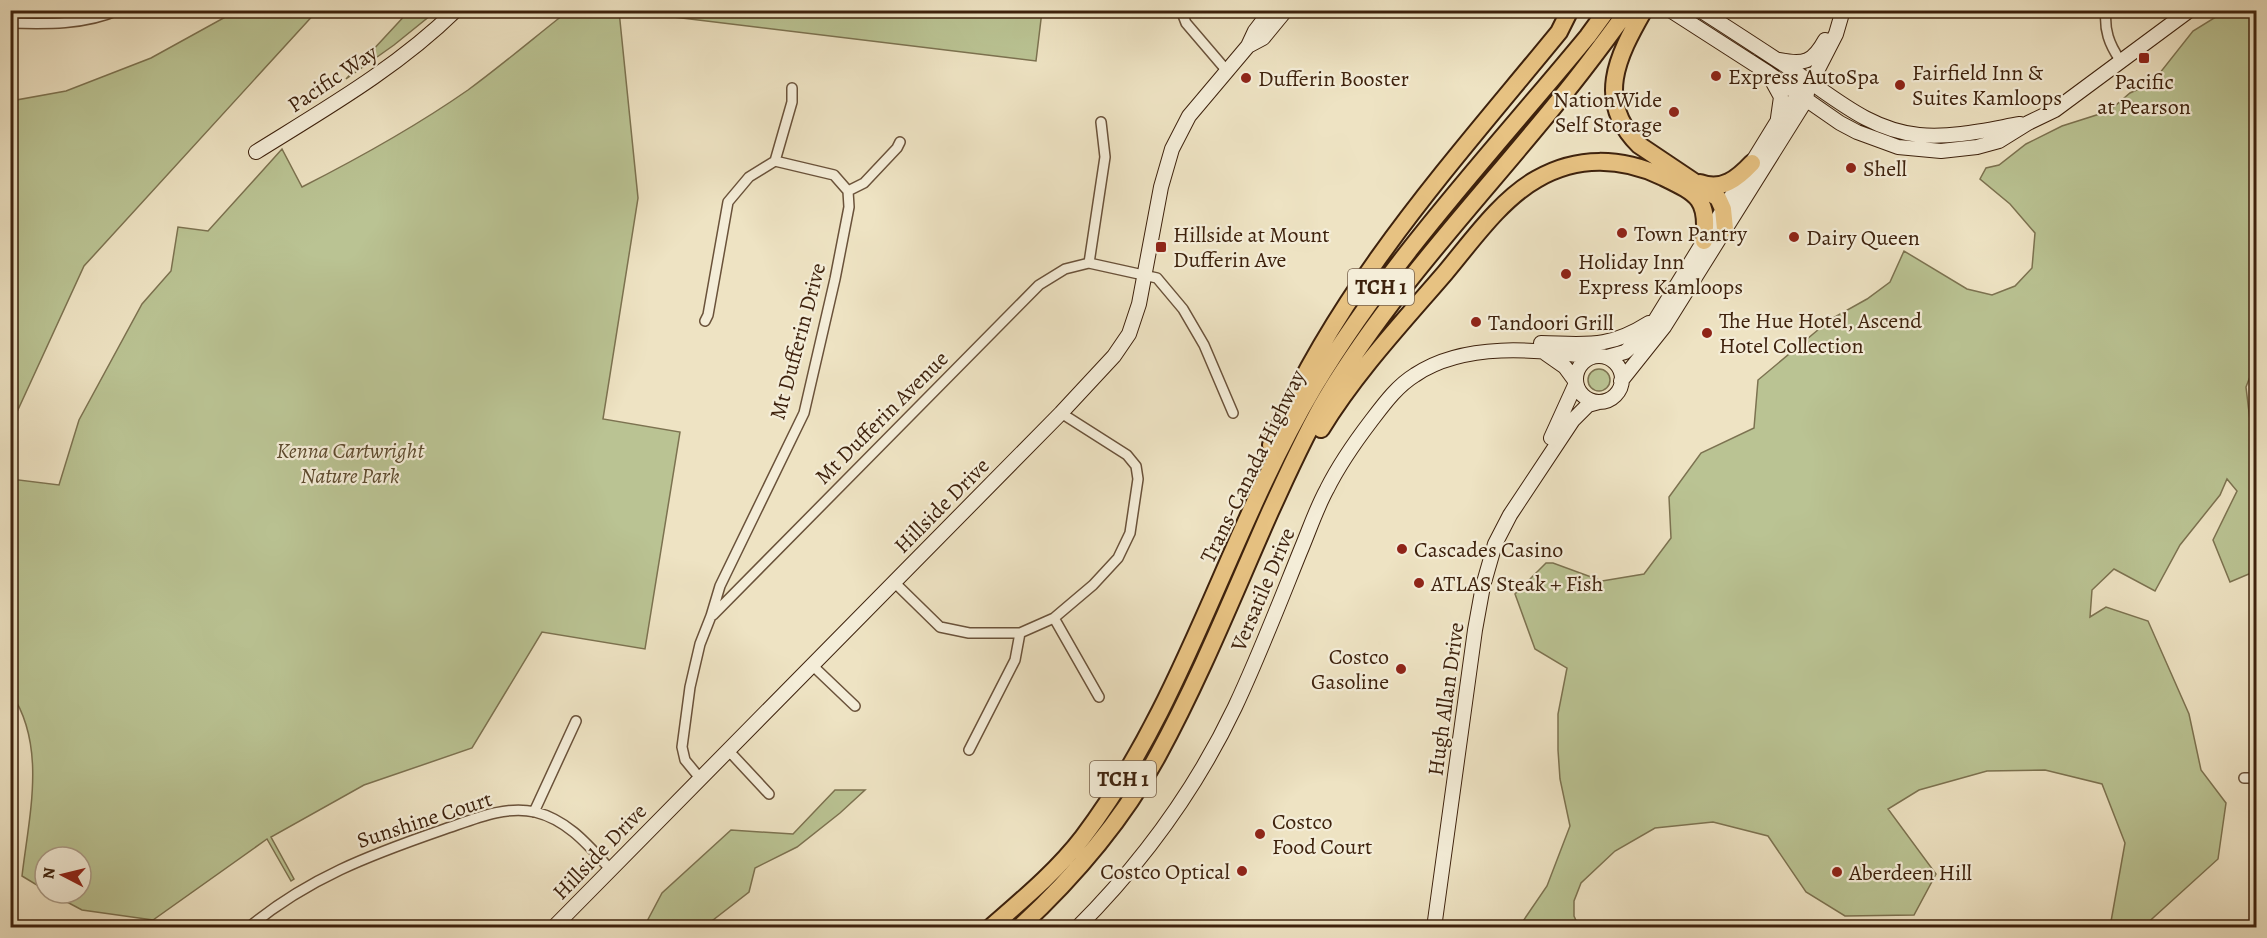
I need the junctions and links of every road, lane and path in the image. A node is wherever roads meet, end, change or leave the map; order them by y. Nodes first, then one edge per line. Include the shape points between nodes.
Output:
1 (118, 10) edge
2 (456, 10) edge
3 (1181, 10) edge
4 (1271, 10) edge
5 (1286, 10) edge
6 (1570, 10) edge
7 (1594, 10) edge
8 (1607, 10) edge
9 (1628, 10) edge
10 (1644, 10) edge
11 (1670, 10) edge
12 (1700, 10) edge
13 (1843, 10) edge
14 (2106, 10) edge
15 (2190, 10) edge
16 (10, 23) edge
17 (1248, 46) junction
18 (1775, 59) junction
19 (2120, 60) junction
20 (1227, 71) junction
21 (1767, 73) junction
22 (1810, 82) junction
23 (792, 88) dead end
24 (1802, 97) junction
25 (1532, 104) junction
26 (1101, 122) dead end
27 (1777, 122) junction
28 (2028, 123) junction
29 (1952, 135) junction
30 (900, 141) dead end
31 (1953, 151) junction
32 (256, 152) dead end
33 (775, 160) junction
34 (1752, 163) junction
35 (1691, 180) junction
36 (848, 191) junction
37 (1723, 209) junction
38 (1725, 229) junction
39 (1704, 241) junction
40 (1089, 263) junction
41 (1145, 276) junction
42 (1656, 319) junction
43 (705, 321) dead end
44 (1518, 350) junction
45 (1540, 351) junction
46 (1592, 357) junction
47 (1607, 357) junction
48 (1621, 381) junction
49 (1576, 382) junction
50 (1599, 402) junction
51 (1061, 413) junction
52 (1233, 413) dead end
53 (1528, 485) junction
54 (1273, 506) junction
55 (1238, 541) junction
56 (894, 582) junction
57 (711, 616) junction
58 (1054, 618) junction
59 (1020, 633) junction
60 (812, 665) junction
61 (1099, 697) dead end
62 (855, 706) dead end
63 (576, 722) dead end
64 (728, 750) junction
65 (969, 750) dead end
66 (699, 777) junction
67 (2244, 778) dead end
68 (2256, 778) edge
69 (769, 794) dead end
70 (534, 812) junction
71 (610, 869) junction
72 (248, 927) edge
73 (553, 927) edge
74 (990, 927) edge
75 (1019, 927) edge
76 (1077, 927) edge
77 (1434, 927) edge

1 - 16 street via 63,23
2 - 32 main road, Pacific Way via 421,42 354,92
3 - 20 street via 1186,23
4 - 17 main road, Hillside Drive
5 - 17 main road, Hillside Drive via 1263,38
6 - 55 highway via 1559,32 1389,241 1341,311 1278,428
7 - 25 highway via 1557,59
8 - 25 highway, Trans-Canada Highway / TCH 1
9 - 54 highway, Trans-Canada Highway / TCH 1 via 1379,319 1327,398
10 - 35 highway via 1620,56 1614,77 1615,107 1622,125 1639,145
11 - 21 main road
12 - 18 main road
13 - 18 main road via 1812,58 1797,63
13 - 22 main road via 1830,49
14 - 19 street via 2110,46
15 - 19 main road
17 - 20 main road, Hillside Drive
18 - 22 main road
19 - 28 main road via 2055,110
20 - 41 main road, Hillside Drive via 1189,116 1172,149
21 - 24 main road
21 - 27 main road via 1781,97
22 - 24 main road
22 - 29 main road via 1848,110 1880,126 1919,135
23 - 33 street via 792,102
24 - 27 main road
24 - 31 main road via 1840,123 1875,140 1915,150
24 - 38 main road
25 - 55 highway, Trans-Canada Highway / TCH 1 via 1360,316 1288,434
26 - 40 street via 1105,157
27 - 34 main road
28 - 29 main road
28 - 31 main road via 1999,141
29 - 31 main road
30 - 36 street via 864,183
33 - 36 street via 834,176
33 - 43 street via 749,177 728,202
34 - 35 highway via 1722,185
34 - 37 main road
35 - 37 highway via 1718,198
36 - 57 street, Mt Dufferin Drive via 849,207 835,279 804,412 720,586
37 - 38 highway
37 - 39 main road
38 - 48 main road via 1664,327
39 - 42 main road
39 - 54 highway via 1706,212 1696,196 1636,166 1595,161 1568,166 1537,179 1488,223 1353,382
40 - 41 street
40 - 57 street, Mt Dufferin Avenue via 1065,269 1039,285
41 - 51 main road, Hillside Drive via 1129,334
41 - 52 street via 1156,278 1183,309 1204,345
42 - 44 main road via 1601,344 1540,343
42 - 47 main road via 1648,332 1625,352
44 - 45 main road, Versatile Drive
44 - 76 main road, Versatile Drive via 1458,356 1428,367 1391,395 1365,429 1326,490 1235,707 1213,748 1143,856
45 - 46 main road, Versatile Drive
45 - 49 main road, Versatile Drive via 1565,366
46 - 47 main road
46 - 49 main road via 1581,364
47 - 48 main road via 1618,367
48 - 50 main road via 1616,393
49 - 50 main road via 1582,394
49 - 53 main road, Hugh Allan Drive
50 - 53 main road, Hugh Allan Drive via 1588,405 1573,420
51 - 56 main road, Hillside Drive
51 - 58 street via 1127,455 1136,466 1138,479 1130,533 1118,558
53 - 77 main road, Hugh Allan Drive via 1496,544 1483,586
54 - 75 highway, Trans-Canada Highway / TCH 1 via 1200,672 1158,756 1096,848
55 - 74 highway, Trans-Canada Highway / TCH 1 via 1182,667 1142,748 1113,795 1081,839 1031,892
56 - 59 street via 940,627 969,633
56 - 60 main road, Hillside Drive
57 - 66 street, Mt Dufferin Drive via 690,687 682,747 685,760
58 - 59 street
58 - 61 street
59 - 65 street via 1015,660
60 - 62 street
60 - 64 main road, Hillside Drive
63 - 70 street
64 - 66 main road, Hillside Drive
64 - 69 street
66 - 71 main road, Hillside Drive
67 - 68 street
70 - 71 street, Sunshine Court via 559,820
70 - 72 street, Sunshine Court via 495,812 366,857 308,886
71 - 73 main road, Hillside Drive

